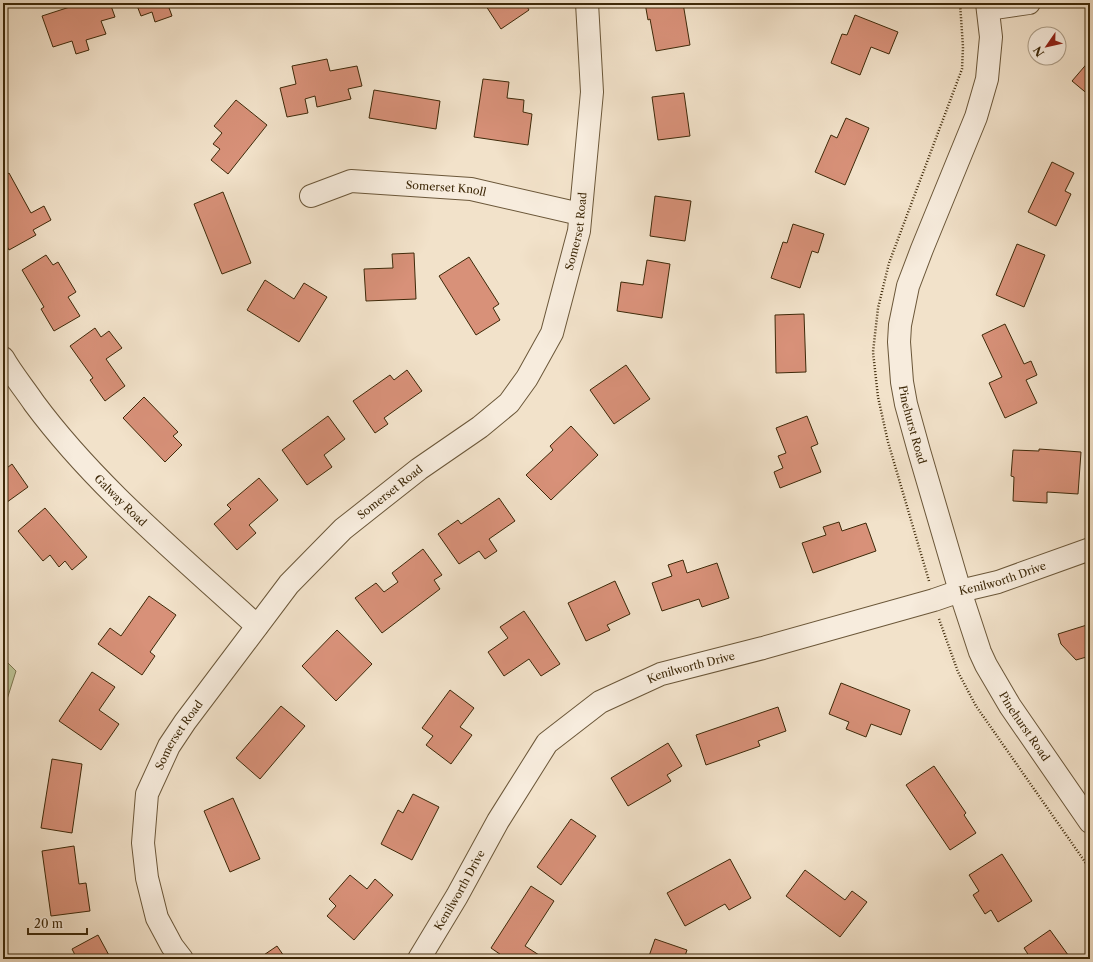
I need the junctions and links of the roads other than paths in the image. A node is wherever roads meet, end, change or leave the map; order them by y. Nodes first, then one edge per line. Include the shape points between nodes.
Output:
1 (587, 3) edge
2 (1029, 3) edge
3 (987, 6) edge
4 (311, 196) dead end
5 (580, 214) junction
6 (3, 358) edge
7 (1090, 549) edge
8 (960, 591) junction
9 (257, 626) junction
10 (1090, 822) edge
11 (182, 959) edge
12 (419, 959) edge

1 - 5 street, Somerset Road via 592,92
2 - 3 street
3 - 8 street, Pinehurst Road via 991,37 987,80 976,117 908,286 899,342 906,404
4 - 5 street, Somerset Knoll via 351,181 359,181 471,189
5 - 9 street, Somerset Road via 579,231 552,333 527,378 509,403 343,529 288,584
6 - 9 street, Galway Road via 76,456 107,488
7 - 8 street, Kenilworth Drive via 998,582
8 - 10 street, Pinehurst Road via 980,652 991,675
8 - 12 street, Kenilworth Drive via 763,648 660,674 600,702 547,743 498,821
9 - 11 street, Somerset Road via 169,746 147,794 143,843 146,878 157,918

